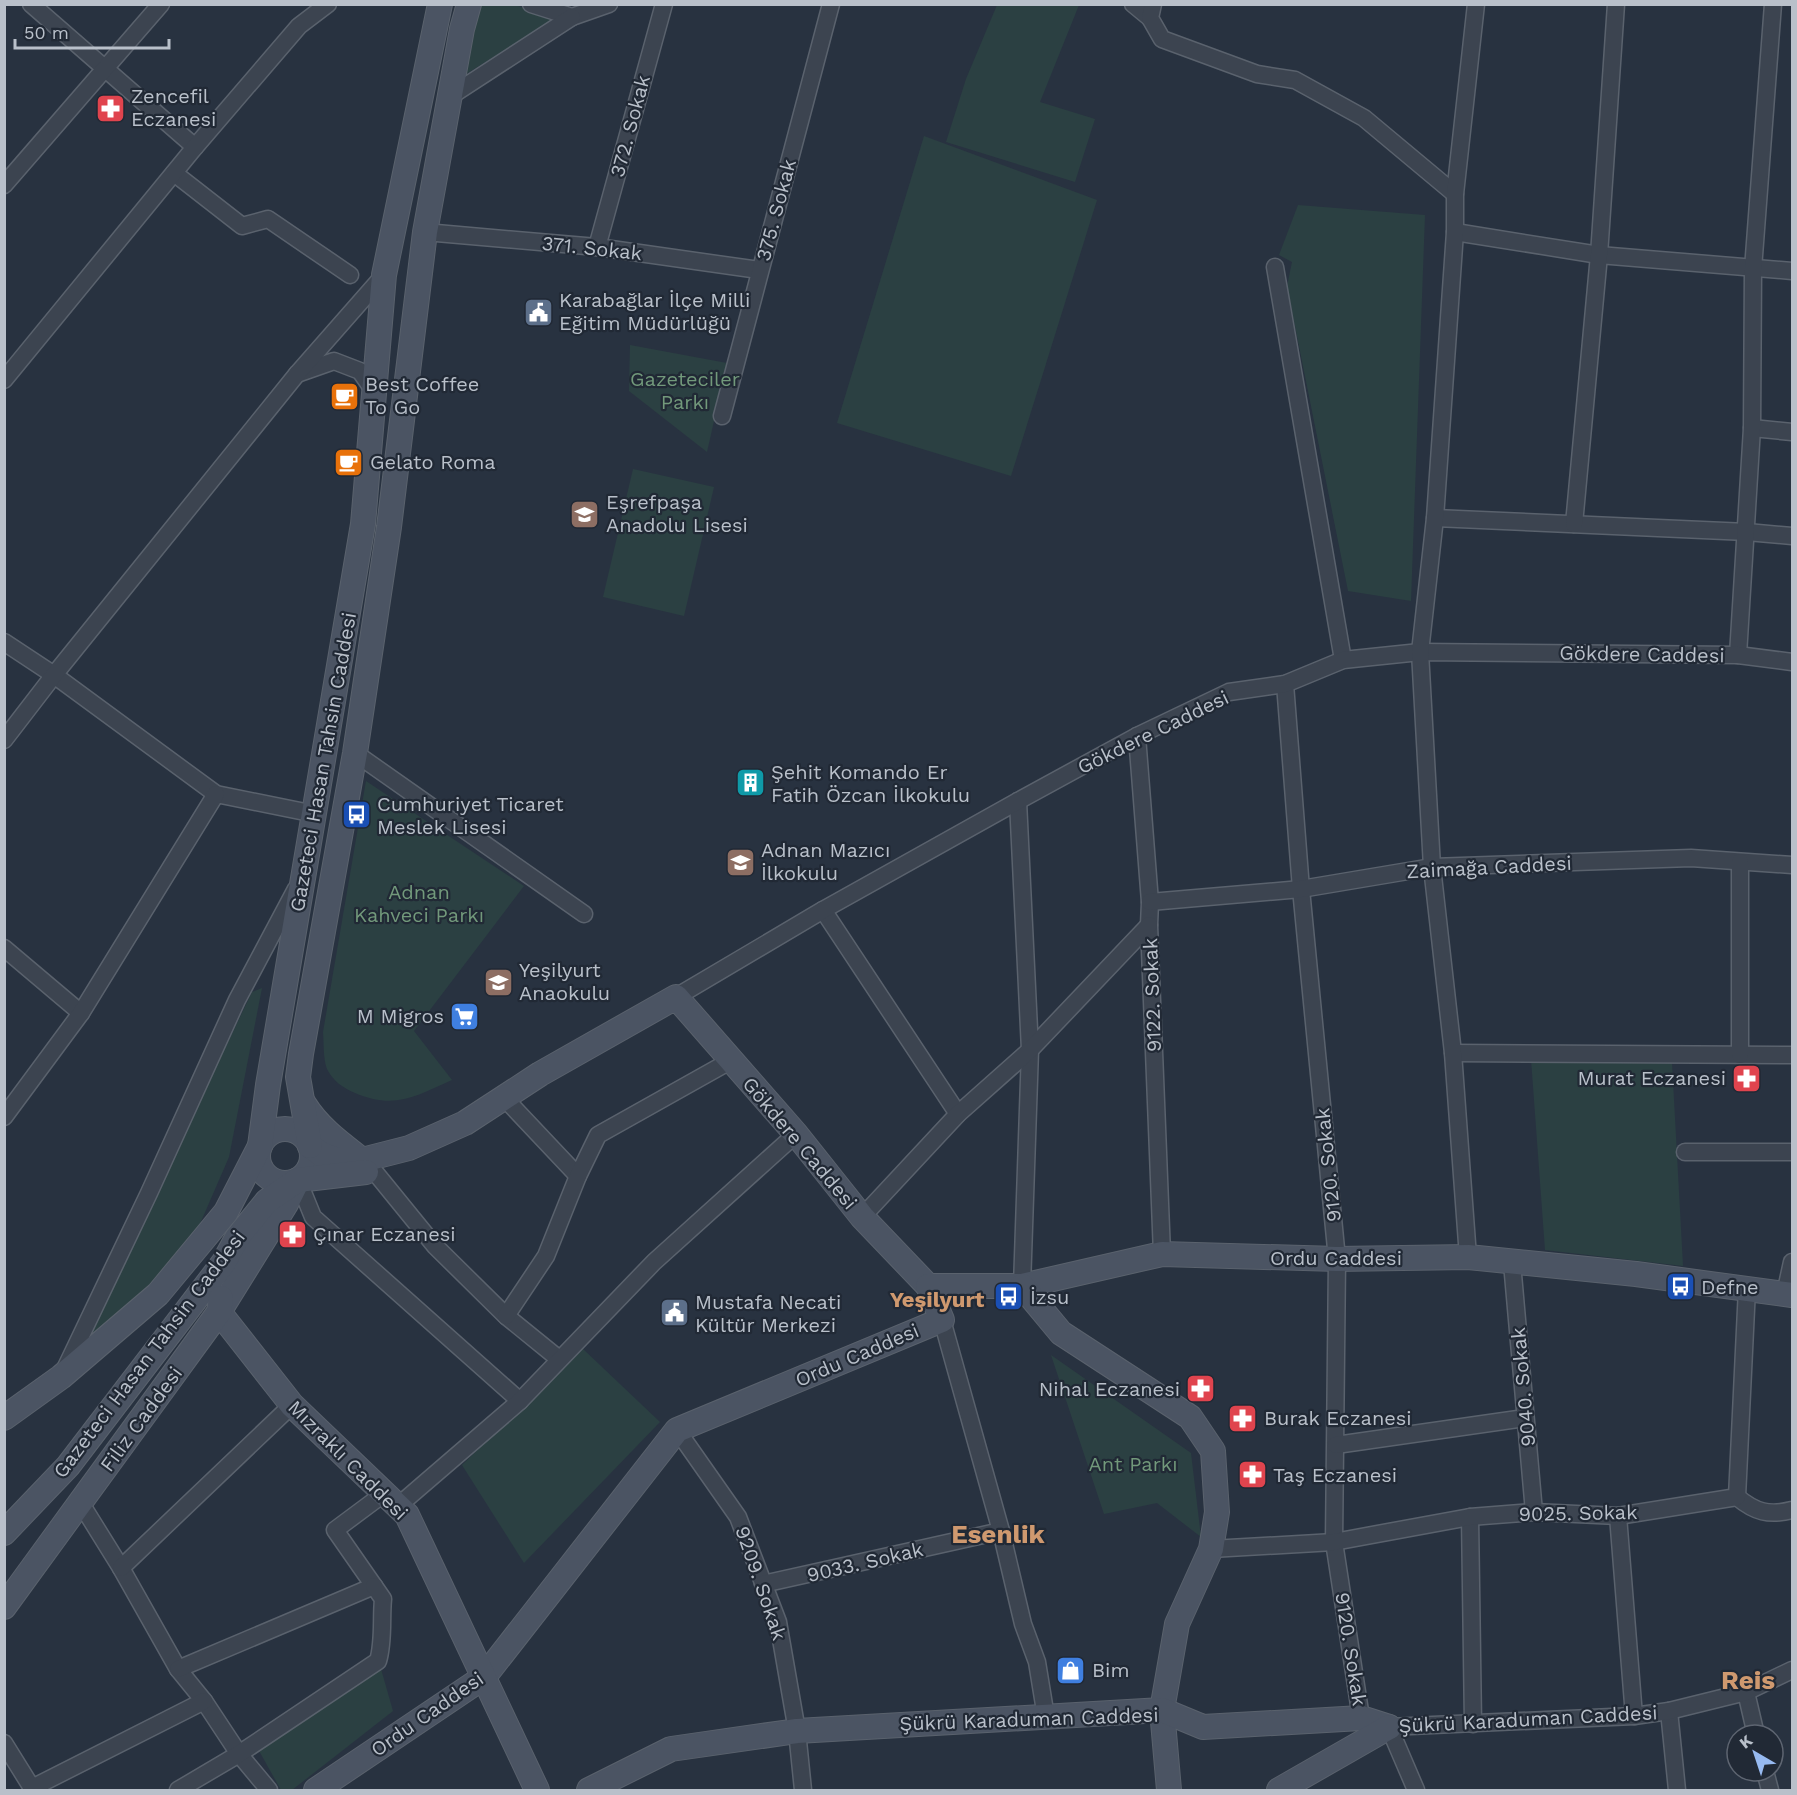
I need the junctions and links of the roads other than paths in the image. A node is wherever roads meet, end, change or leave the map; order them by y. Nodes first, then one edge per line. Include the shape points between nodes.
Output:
1 (31, 4) edge
2 (161, 4) edge
3 (328, 4) edge
4 (440, 4) edge
5 (469, 4) edge
6 (531, 4) edge
7 (609, 4) edge
8 (664, 4) edge
9 (831, 4) edge
10 (1133, 4) edge
11 (1476, 4) edge
12 (1616, 4) edge
13 (1773, 4) edge
14 (1151, 11) edge
15 (572, 17) junction
16 (105, 69) junction
17 (449, 96) junction
18 (195, 147) junction
19 (174, 173) junction
20 (4, 185) edge
21 (1455, 194) junction
22 (425, 232) junction
23 (1455, 232) junction
24 (597, 247) junction
25 (1599, 255) junction
26 (1275, 267) dead end
27 (1753, 269) junction
28 (759, 270) junction
29 (1792, 271) edge
30 (350, 275) dead end
31 (384, 275) junction
32 (297, 374) junction
33 (4, 380) edge
34 (375, 391) junction
35 (722, 416) dead end
36 (1752, 428) junction
37 (1792, 432) edge
38 (1435, 518) junction
39 (1574, 524) junction
40 (1747, 532) junction
41 (1792, 536) edge
42 (4, 642) edge
43 (1420, 652) junction
44 (1738, 655) junction
45 (1343, 660) junction
46 (1792, 662) edge
47 (54, 675) junction
48 (1285, 684) junction
49 (1137, 736) junction
50 (4, 740) edge
51 (355, 753) junction
52 (216, 794) junction
53 (1018, 801) junction
54 (315, 814) junction
55 (1740, 862) junction
56 (1792, 865) edge
57 (1432, 867) junction
58 (304, 875) junction
59 (1301, 889) junction
60 (1150, 902) junction
61 (823, 910) junction
62 (584, 914) dead end
63 (1149, 925) junction
64 (4, 948) edge
65 (676, 997) junction
66 (81, 1013) junction
67 (1030, 1050) junction
68 (1452, 1053) junction
69 (1740, 1054) junction
70 (1792, 1055) edge
71 (730, 1061) junction
72 (540, 1074) junction
73 (300, 1098) junction
74 (511, 1105) junction
75 (958, 1114) junction
76 (4, 1117) edge
77 (796, 1134) junction
78 (260, 1146) junction
79 (310, 1146) junction
80 (1685, 1152) dead end
81 (1792, 1152) edge
82 (368, 1165) junction
83 (578, 1176) junction
84 (298, 1180) junction
85 (226, 1212) junction
86 (862, 1216) junction
87 (1162, 1254) junction
88 (1468, 1257) junction
89 (1337, 1259) junction
90 (224, 1262) junction
91 (1792, 1262) edge
92 (1512, 1263) junction
93 (928, 1286) junction
94 (1022, 1286) junction
95 (1747, 1288) junction
96 (1789, 1295) edge
97 (219, 1312) junction
98 (506, 1316) junction
99 (942, 1320) junction
100 (560, 1359) junction
101 (61, 1377) junction
102 (520, 1401) junction
103 (292, 1404) junction
104 (4, 1418) edge
105 (1525, 1418) junction
106 (677, 1430) junction
107 (1336, 1445) junction
108 (1737, 1497) junction
109 (390, 1499) junction
110 (80, 1502) junction
111 (1792, 1510) edge
112 (1534, 1512) junction
113 (1618, 1516) junction
114 (1470, 1517) junction
115 (1001, 1531) junction
116 (4, 1533) edge
117 (1334, 1542) junction
118 (1211, 1549) junction
119 (121, 1568) junction
120 (763, 1584) junction
121 (374, 1586) junction
122 (4, 1607) edge
123 (178, 1669) junction
124 (1792, 1670) edge
125 (484, 1677) junction
126 (1746, 1692) junction
127 (204, 1701) junction
128 (1162, 1710) junction
129 (1669, 1711) junction
130 (1634, 1716) junction
131 (1046, 1717) junction
132 (1361, 1718) junction
133 (1753, 1723) edge
134 (1473, 1724) junction
135 (1389, 1727) junction
136 (797, 1731) junction
137 (4, 1743) edge
138 (239, 1754) junction
139 (1282, 1789) edge
140 (537, 1790) edge
141 (178, 1791) edge
142 (269, 1791) edge
143 (316, 1791) edge
144 (589, 1791) edge
145 (802, 1791) edge
146 (1169, 1791) edge
147 (1416, 1791) edge
148 (1677, 1791) edge

1 - 16 street
2 - 16 street
3 - 18 street via 299,26
4 - 31 main road, Gazeteci Hasan Tahsin Caddesi
5 - 17 main road, Gazeteci Hasan Tahsin Caddesi
6 - 15 street
7 - 15 street
8 - 24 street, 372. Sokak
9 - 28 street, 375. Sokak
10 - 14 street
11 - 21 street
12 - 25 street
13 - 27 street
14 - 21 street via 1161,39 1257,74 1295,80 1364,118
15 - 17 street
16 - 18 street
16 - 20 street
17 - 22 main road, Gazeteci Hasan Tahsin Caddesi
18 - 19 street
19 - 30 street via 242,226 268,219
19 - 33 street
21 - 23 street
22 - 24 street, 371. Sokak
22 - 51 main road, Gazeteci Hasan Tahsin Caddesi via 389,526
23 - 25 street
23 - 38 street
24 - 28 street, 371. Sokak
25 - 27 street
25 - 39 street
26 - 45 street
27 - 29 street
27 - 36 street
28 - 35 street, 375. Sokak
31 - 32 street
31 - 34 main road, Gazeteci Hasan Tahsin Caddesi
32 - 34 street via 334,361 360,371
32 - 47 street
34 - 54 main road, Gazeteci Hasan Tahsin Caddesi via 363,524
36 - 37 street
36 - 40 street
38 - 39 street
38 - 43 street
39 - 40 street
40 - 41 street
40 - 44 street
42 - 47 street
43 - 44 street, Gökdere Caddesi
43 - 45 street, Gökdere Caddesi
43 - 57 street
44 - 46 street, Gökdere Caddesi
45 - 48 street, Gökdere Caddesi
47 - 50 street
47 - 52 street
48 - 49 street, Gökdere Caddesi via 1229,692
48 - 59 street, 9120. Sokak
49 - 53 street, Gökdere Caddesi
49 - 60 street, 9122. Sokak
51 - 62 street
51 - 73 main road, Gazeteci Hasan Tahsin Caddesi via 301,1054
52 - 54 street
52 - 66 street
53 - 61 street, Gökdere Caddesi
53 - 67 street
54 - 58 main road, Gazeteci Hasan Tahsin Caddesi
55 - 56 street, Zaimağa Caddesi
55 - 57 street, Zaimağa Caddesi via 1690,858
55 - 69 street
57 - 59 street, Zaimağa Caddesi
57 - 68 street
58 - 78 main road, Gazeteci Hasan Tahsin Caddesi
58 - 101 street via 237,1000
59 - 60 street, Zaimağa Caddesi
59 - 89 street, 9120. Sokak
60 - 63 street, 9122. Sokak
61 - 65 street, Gökdere Caddesi
61 - 75 street
63 - 67 street
63 - 87 street, 9122. Sokak
64 - 66 street
65 - 71 main road, Gökdere Caddesi
65 - 72 main road, Gökdere Caddesi
66 - 76 street
67 - 75 street
67 - 94 street
68 - 69 street
68 - 88 street
69 - 70 street
71 - 77 main road, Gökdere Caddesi
71 - 83 street via 598,1135
72 - 74 main road, Gökdere Caddesi
72 - 82 main road, Gökdere Caddesi via 465,1123
73 - 79 main road, Gazeteci Hasan Tahsin Caddesi
73 - 82 main road via 330,1136
74 - 82 main road, Gökdere Caddesi via 435,1151 406,1162
74 - 83 street
75 - 86 street
77 - 86 main road, Gökdere Caddesi
77 - 100 street via 654,1262
78 - 79 main road via 270,1134 285,1129 301,1134
78 - 84 main road via 259,1165 271,1179 289,1183
78 - 85 main road, Gazeteci Hasan Tahsin Caddesi
79 - 82 main road, Gökdere Caddesi via 338,1160
79 - 84 main road via 309,1169
80 - 81 street
82 - 84 main road, Gökdere Caddesi
82 - 98 street via 435,1246
83 - 98 street via 546,1256
84 - 90 main road, Gazeteci Hasan Tahsin Caddesi via 267,1201 237,1238
84 - 97 main road
84 - 102 street via 313,1217
85 - 90 main road
85 - 101 main road, Gazeteci Hasan Tahsin Caddesi via 158,1294
86 - 93 main road, Gökdere Caddesi
87 - 89 main road, Ordu Caddesi
87 - 94 main road, Ordu Caddesi
88 - 89 main road, Ordu Caddesi
88 - 92 main road, Ordu Caddesi
89 - 107 street, 9120. Sokak
90 - 97 main road
90 - 116 main road, Gazeteci Hasan Tahsin Caddesi via 68,1466
91 - 96 street
92 - 95 main road, Ordu Caddesi
92 - 105 street, 9040. Sokak
93 - 94 main road, Ordu Caddesi
93 - 99 main road, Ordu Caddesi
94 - 118 main road via 1060,1333 1190,1417 1213,1451 1217,1512
95 - 96 main road, Ordu Caddesi
95 - 108 street
97 - 103 main road, Mızraklı Caddesi
97 - 110 main road, Filiz Caddesi
98 - 100 street
99 - 106 main road, Ordu Caddesi
99 - 115 street
100 - 102 street
101 - 104 main road, Gazeteci Hasan Tahsin Caddesi
102 - 109 street
103 - 109 main road, Mızraklı Caddesi
103 - 119 street
105 - 107 street
105 - 112 street, 9040. Sokak
106 - 120 street, 9209. Sokak via 738,1517
106 - 125 main road, Ordu Caddesi
107 - 117 street, 9120. Sokak
108 - 111 street via 1766,1513
108 - 113 street, 9025. Sokak
109 - 121 street via 378,1498 335,1530
109 - 125 main road, Mızraklı Caddesi via 407,1515
110 - 119 street
110 - 122 main road, Filiz Caddesi
112 - 113 street, 9025. Sokak
112 - 114 street, 9025. Sokak
113 - 130 street
114 - 117 street, 9025. Sokak
114 - 134 street
115 - 120 street, 9033. Sokak
115 - 131 street via 1023,1624 1037,1662
117 - 118 street, 9025. Sokak
117 - 132 street, 9120. Sokak
118 - 128 main road via 1177,1624
119 - 123 street
120 - 136 street, 9209. Sokak via 778,1622
121 - 123 street
121 - 138 street via 383,1599 378,1660
123 - 127 street
124 - 126 street, Şükrü Karaduman Caddesi
125 - 140 main road, Mızraklı Caddesi
125 - 143 main road, Ordu Caddesi
126 - 129 street, Şükrü Karaduman Caddesi
126 - 133 street
127 - 137 street via 32,1788
127 - 138 street
128 - 131 main road, Şükrü Karaduman Caddesi
128 - 132 main road, Şükrü Karaduman Caddesi via 1203,1727
128 - 146 main road
129 - 130 street, Şükrü Karaduman Caddesi
129 - 148 street
130 - 134 street, Şükrü Karaduman Caddesi
131 - 136 main road, Şükrü Karaduman Caddesi
132 - 135 main road, Şükrü Karaduman Caddesi
134 - 135 street, Şükrü Karaduman Caddesi
135 - 139 main road
135 - 147 street
136 - 144 main road, Şükrü Karaduman Caddesi via 671,1749
136 - 145 street, 9209. Sokak
138 - 141 street
138 - 142 street

